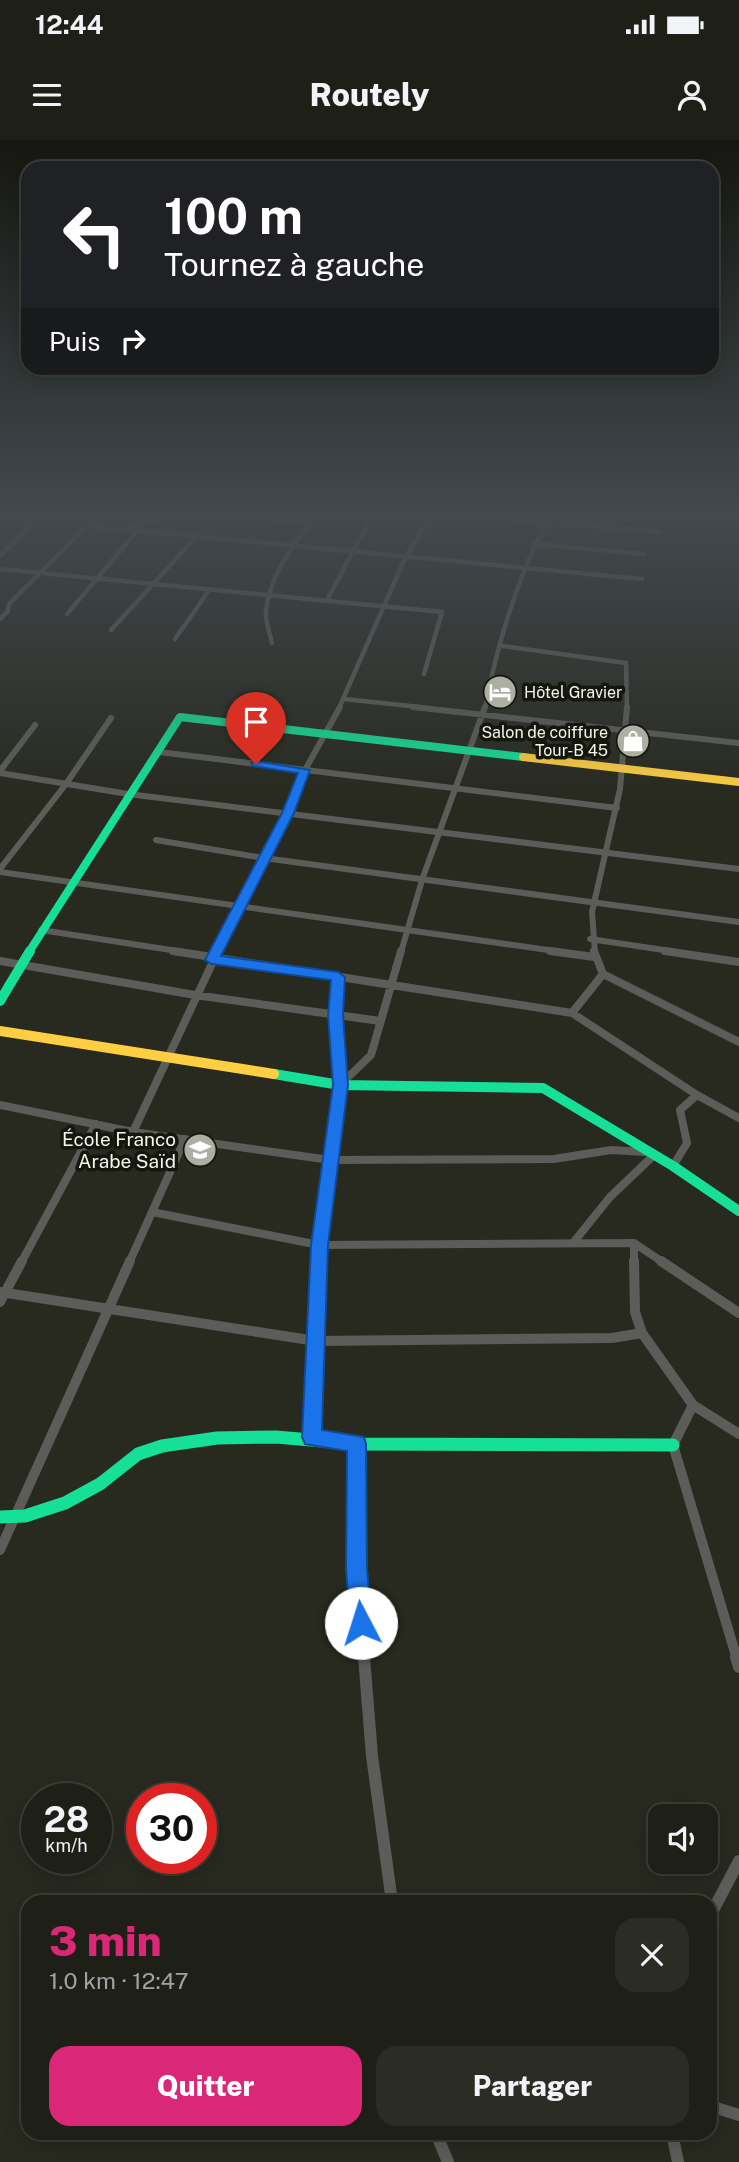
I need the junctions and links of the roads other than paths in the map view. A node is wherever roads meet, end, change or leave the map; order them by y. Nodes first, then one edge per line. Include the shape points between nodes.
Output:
1 (70, 610) edge
2 (129, 610) edge
3 (195, 610) edge
4 (266, 610) edge
5 (382, 610) edge
6 (426, 610) edge
7 (513, 610) edge
8 (67, 614) dead end
9 (111, 630) dead end
10 (175, 639) dead end
11 (272, 643) dead end
12 (502, 646) junction
13 (424, 674) dead end
14 (344, 699) junction
15 (483, 716) junction
16 (111, 718) dead end
17 (35, 725) dead end
18 (629, 731) junction
19 (324, 734) junction
20 (739, 743) edge
21 (469, 751) junction
22 (159, 752) junction
23 (623, 769) junction
24 (305, 770) junction
25 (0, 772) edge
26 (739, 782) edge
27 (66, 784) junction
28 (454, 789) junction
29 (128, 794) junction
30 (617, 808) junction
31 (288, 813) junction
32 (438, 833) junction
33 (156, 840) dead end
34 (604, 853) junction
35 (264, 858) junction
36 (739, 869) edge
37 (0, 871) edge
38 (423, 877) junction
39 (72, 882) junction
40 (594, 902) junction
41 (239, 905) junction
42 (739, 922) edge
43 (407, 929) junction
44 (41, 930) junction
45 (590, 939) junction
46 (594, 957) junction
47 (212, 960) junction
48 (0, 961) edge
49 (739, 962) edge
50 (22, 964) junction
51 (603, 974) junction
52 (338, 977) junction
53 (391, 984) junction
54 (195, 995) junction
55 (0, 1001) edge
56 (572, 1013) junction
57 (336, 1015) junction
58 (380, 1021) junction
59 (0, 1031) edge
60 (739, 1042) edge
61 (165, 1057) junction
62 (340, 1085) junction
63 (697, 1095) junction
64 (0, 1105) edge
65 (739, 1118) edge
66 (96, 1124) junction
67 (133, 1132) junction
68 (185, 1139) junction
69 (649, 1154) junction
70 (330, 1160) junction
71 (673, 1166) junction
72 (739, 1211) edge
73 (152, 1212) junction
74 (573, 1243) junction
75 (634, 1243) junction
76 (319, 1245) junction
77 (2, 1296) edge
78 (108, 1310) junction
79 (739, 1313) edge
80 (642, 1333) junction
81 (316, 1341) junction
82 (693, 1405) junction
83 (739, 1434) edge
84 (312, 1437) junction
85 (357, 1444) junction
86 (673, 1445) junction
87 (0, 1517) edge
88 (14, 1518) junction
89 (0, 1550) edge
90 (739, 1667) edge
91 (739, 1861) edge
92 (391, 1895) edge
93 (717, 1903) edge
94 (717, 2108) edge
95 (739, 2115) edge
96 (439, 2140) edge
97 (673, 2140) edge
98 (448, 2162) edge
99 (678, 2162) edge

1 - 8 street
2 - 9 street
3 - 10 street
4 - 11 street
5 - 14 street
6 - 13 street via 442,612
7 - 12 street
12 - 15 street
12 - 18 street via 626,663
14 - 15 street
14 - 19 street
15 - 18 street
15 - 21 street
16 - 27 street
17 - 25 street
18 - 20 street
18 - 23 street
19 - 21 street
19 - 22 street via 180,717
19 - 24 street
21 - 23 street
21 - 28 street
22 - 24 street
22 - 29 street
23 - 26 street
23 - 30 street
24 - 28 street
24 - 31 street
25 - 27 street
27 - 29 street
27 - 37 street
28 - 30 street
28 - 32 street
29 - 31 street
29 - 39 street
30 - 34 street
31 - 32 street
31 - 35 street
32 - 34 street
32 - 38 street
33 - 35 street
34 - 36 street
34 - 40 street
35 - 38 street
35 - 41 street
37 - 39 street
38 - 40 street
38 - 43 street
39 - 41 street
39 - 44 street
40 - 42 street
40 - 45 street
41 - 43 street
41 - 47 street
43 - 46 street
43 - 53 street
44 - 47 street
44 - 50 street
45 - 46 street
45 - 49 street
46 - 51 street
47 - 52 street
47 - 54 street
48 - 50 street
50 - 54 street
50 - 55 street
51 - 56 street
51 - 60 street
52 - 53 street
52 - 57 street
53 - 56 street
53 - 58 street
54 - 57 street
54 - 61 street
56 - 63 street
57 - 58 street
57 - 62 street
58 - 62 street via 371,1055
59 - 61 street
61 - 62 street
61 - 67 street
62 - 69 street via 543,1088
62 - 70 street
63 - 65 street
63 - 71 street via 680,1110 687,1143
64 - 66 street
66 - 67 street
66 - 77 street
67 - 68 street
68 - 70 street
68 - 73 street
69 - 70 street via 611,1150 554,1159
69 - 71 street
69 - 74 street
70 - 76 street
71 - 72 street
73 - 76 street
73 - 78 street
74 - 75 street
74 - 76 street
75 - 79 street
75 - 80 street via 635,1312
76 - 81 street
77 - 78 street
78 - 81 street
78 - 88 street
80 - 81 street via 612,1338
80 - 82 street
81 - 84 street
82 - 83 street
82 - 86 street
84 - 85 street
84 - 88 street via 179,1444 136,1455 100,1485 61,1505
85 - 86 street
85 - 92 street via 356,1569 372,1756
86 - 90 street
87 - 88 street
88 - 89 street
91 - 93 street
94 - 95 street
96 - 98 street
97 - 99 street

